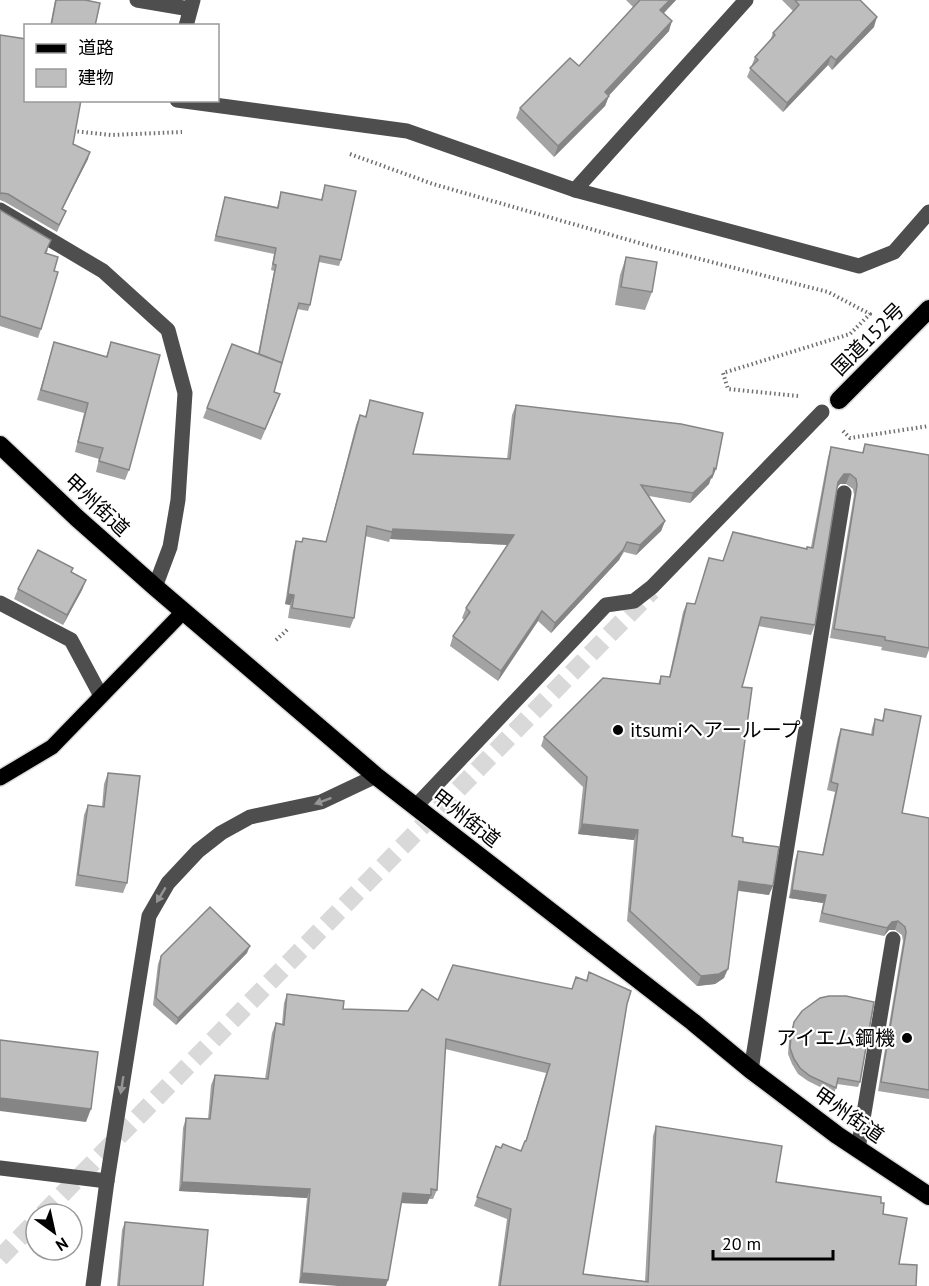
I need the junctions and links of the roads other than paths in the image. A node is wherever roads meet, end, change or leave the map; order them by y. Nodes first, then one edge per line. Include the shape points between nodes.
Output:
1 (137, 0) edge
2 (746, 0) edge
3 (191, 4) edge
4 (186, 24) edge
5 (192, 102) edge
6 (575, 190) junction
7 (0, 210) edge
8 (929, 212) edge
9 (929, 309) edge
10 (839, 400) dead end
11 (822, 412) road end
12 (0, 445) edge
13 (844, 493) edge
14 (155, 587) junction
15 (0, 603) edge
16 (183, 612) junction
17 (101, 696) junction
18 (376, 776) junction
19 (0, 778) edge
20 (415, 807) junction
21 (894, 939) edge
22 (751, 1070) junction
23 (858, 1149) junction
24 (0, 1168) edge
25 (107, 1181) junction
26 (929, 1196) edge
27 (93, 1286) edge

1 - 3 street
2 - 6 street
3 - 4 street
5 - 6 street via 407,131
6 - 8 street via 859,266 894,252
7 - 14 street via 103,271 168,330 185,393 178,500 170,547
9 - 10 highway, 国道152号
11 - 20 street via 652,587 634,601 606,605
12 - 14 highway, 甲州街道
13 - 22 street
14 - 16 highway, 甲州街道
15 - 17 street via 71,640
16 - 17 main road
16 - 18 highway, 甲州街道
17 - 19 main road via 52,747
18 - 20 highway, 甲州街道
18 -> 25 street via 321,802 250,817 198,851 168,883 149,916
20 - 22 highway, 甲州街道
21 - 23 street
22 - 23 highway, 甲州街道
23 - 26 highway, 甲州街道
24 - 25 street
25 - 27 street

